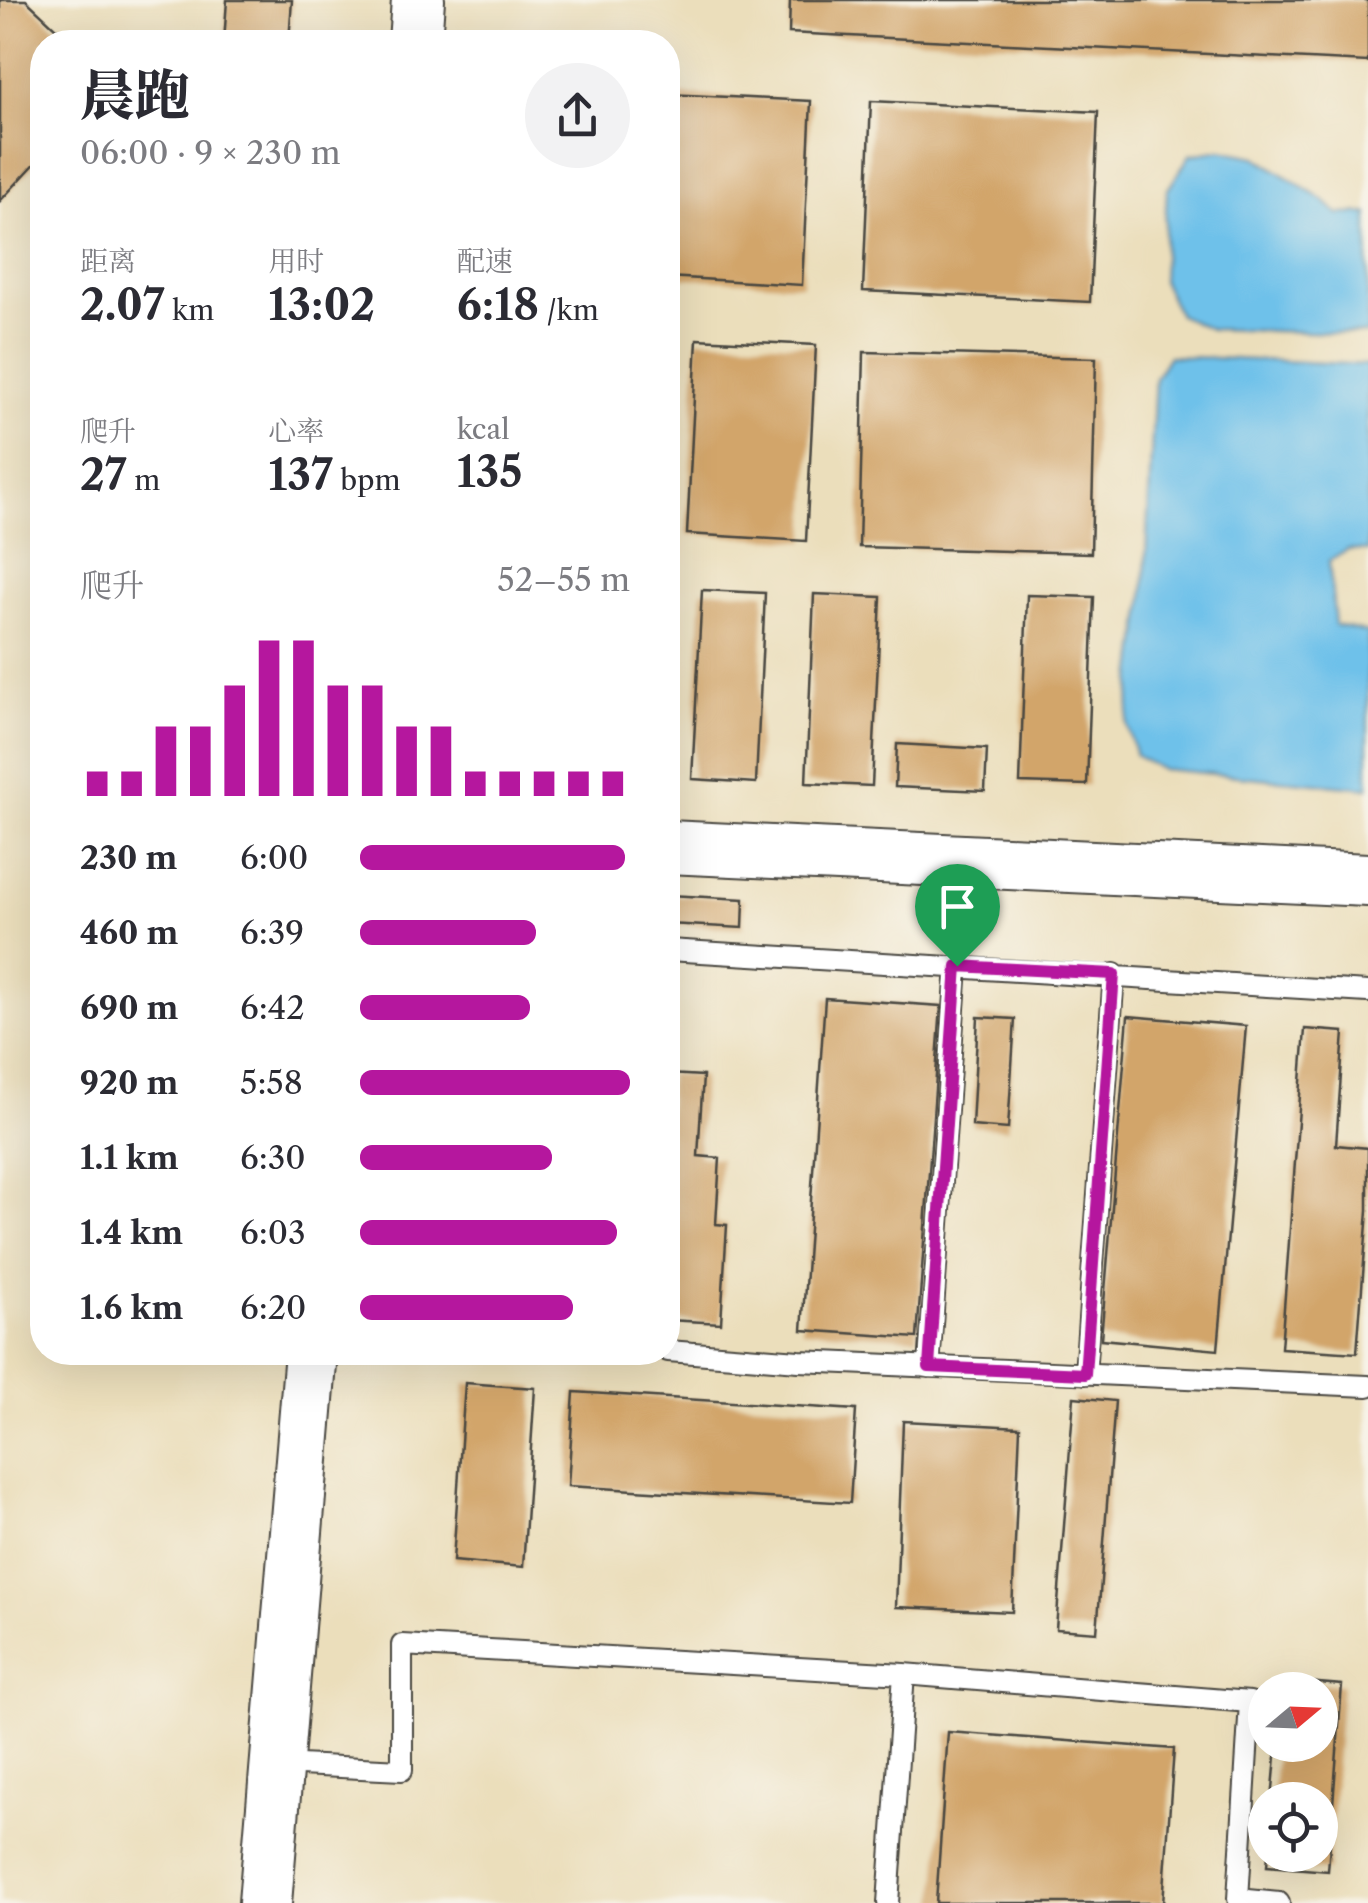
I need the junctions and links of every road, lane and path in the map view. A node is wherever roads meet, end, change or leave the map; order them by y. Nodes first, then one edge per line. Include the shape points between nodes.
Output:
1 (418, 0) edge
2 (416, 30) edge
3 (680, 848) edge
4 (1368, 880) edge
5 (680, 951) edge
6 (957, 966) junction
7 (1114, 974) junction
8 (1368, 992) edge
9 (680, 1352) edge
10 (310, 1365) edge
11 (929, 1367) junction
12 (1085, 1374) junction
13 (1368, 1386) edge
14 (904, 1674) junction
15 (276, 1764) junction
16 (265, 1903) edge
17 (888, 1903) edge
18 (1279, 1903) edge

1 - 2 street
3 - 4 street
5 - 6 lane
6 - 7 lane
6 - 11 lane
7 - 8 lane
7 - 12 lane
9 - 11 lane
10 - 15 street
11 - 12 lane
12 - 13 lane
14 - 15 lane via 402,1646 402,1770
14 - 17 lane
14 - 18 lane via 1250,1702 1238,1900
15 - 16 street

